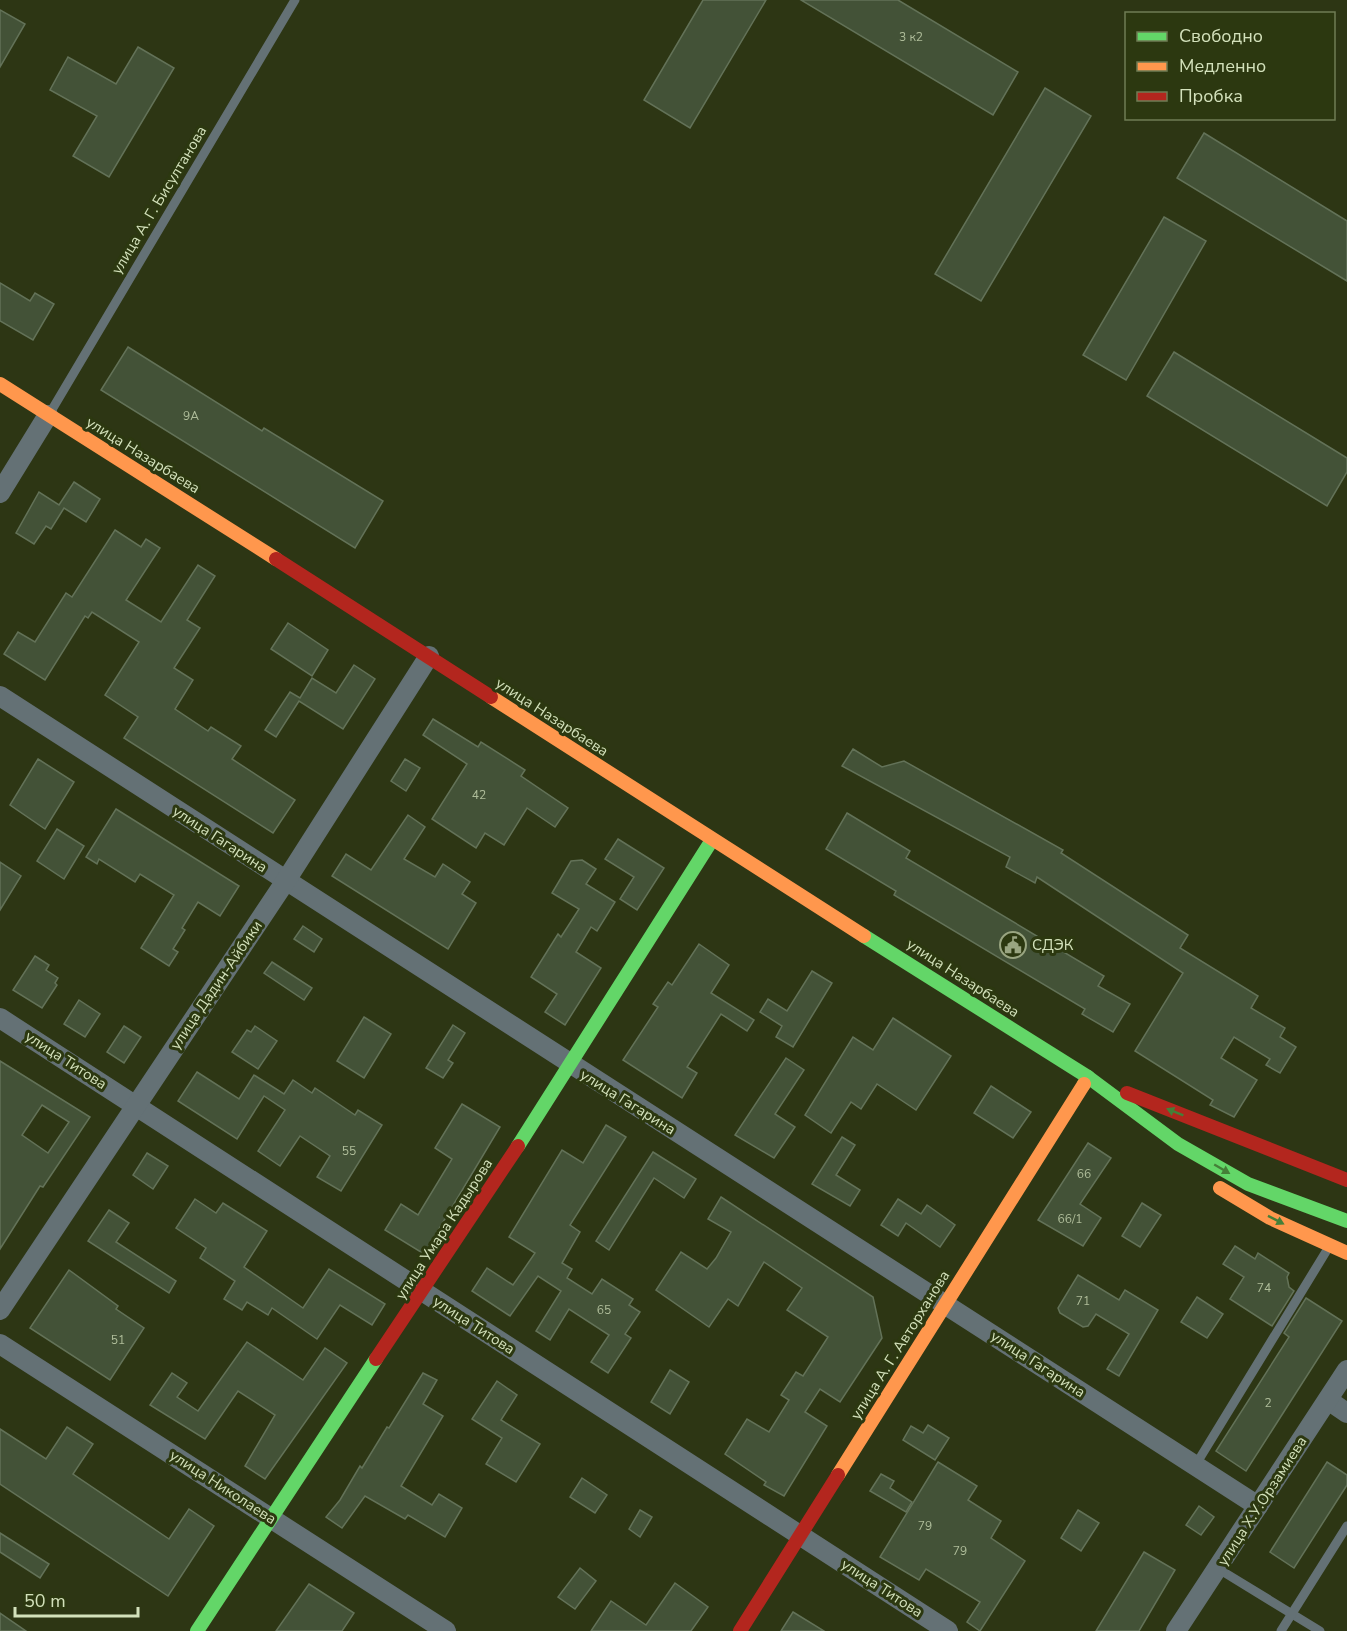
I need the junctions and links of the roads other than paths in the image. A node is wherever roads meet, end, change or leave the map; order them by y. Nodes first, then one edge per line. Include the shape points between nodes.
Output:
1 (295, 0) edge
2 (0, 384) edge
3 (48, 415) junction
4 (0, 493) edge
5 (429, 656) junction
6 (0, 696) edge
7 (712, 840) junction
8 (285, 882) junction
9 (0, 1018) edge
10 (571, 1065) junction
11 (1088, 1077) junction
12 (136, 1105) junction
13 (1147, 1121) junction
14 (1300, 1160) junction
15 (1347, 1172) edge
16 (1347, 1180) edge
17 (1347, 1221) edge
18 (1330, 1245) junction
19 (1347, 1253) edge
20 (422, 1292) junction
21 (945, 1304) junction
22 (0, 1310) edge
23 (0, 1344) edge
24 (1347, 1370) edge
25 (1328, 1400) junction
26 (1347, 1413) edge
27 (1195, 1466) junction
28 (1258, 1506) junction
29 (272, 1518) junction
30 (1347, 1526) edge
31 (802, 1535) junction
32 (1217, 1568) junction
33 (1291, 1614) junction
34 (197, 1631) edge
35 (446, 1631) edge
36 (740, 1631) edge
37 (948, 1631) edge
38 (1176, 1631) edge
39 (1281, 1631) edge
40 (1320, 1631) edge

1 - 3 lane, улица А. Г. Бисултанова
2 - 3 main road, улица Назарбаева
3 - 4 street
3 - 5 main road, улица Назарбаева
5 - 7 main road, улица Назарбаева
5 - 8 street, улица Дадин-Айбики
6 - 8 street, улица Гагарина
7 - 10 main road, улица Умара Кадырова
7 - 11 main road, улица Назарбаева
8 - 10 street, улица Гагарина
8 - 12 street, улица Дадин-Айбики
9 - 12 street, улица Титова
10 - 20 main road, улица Умара Кадырова
10 - 21 street, улица Гагарина
11 - 13 main road, улица Назарбаева
14 -> 11 main road, улица Назарбаева
11 - 21 main road, улица А. Г. Авторханова
12 - 20 street, улица Титова
12 - 22 street, улица Дадин-Айбики
13 -> 17 main road, улица Назарбаева via 1178,1144 1248,1184
13 -> 18 main road via 1207,1178 1270,1218
14 - 15 main road
14 - 16 main road, улица Назарбаева
18 - 19 main road
18 - 27 lane
20 - 29 main road, улица Умара Кадырова
20 - 31 street, улица Титова
21 - 27 street, улица Гагарина
21 - 31 main road, улица А. Г. Авторханова
23 - 29 street, улица Николаева
24 - 25 street, улица Х.У.Орзамиева
25 - 26 street
25 - 28 street, улица Х.У.Орзамиева
27 - 28 street, улица Гагарина
28 - 32 street, улица Х.У.Орзамиева
29 - 34 main road, улица Умара Кадырова
29 - 35 street, улица Николаева
30 - 33 lane
31 - 36 main road, улица А. Г. Авторханова
31 - 37 street, улица Титова
32 - 33 lane
32 - 38 street, улица Х.У.Орзамиева
33 - 39 lane
33 - 40 lane

